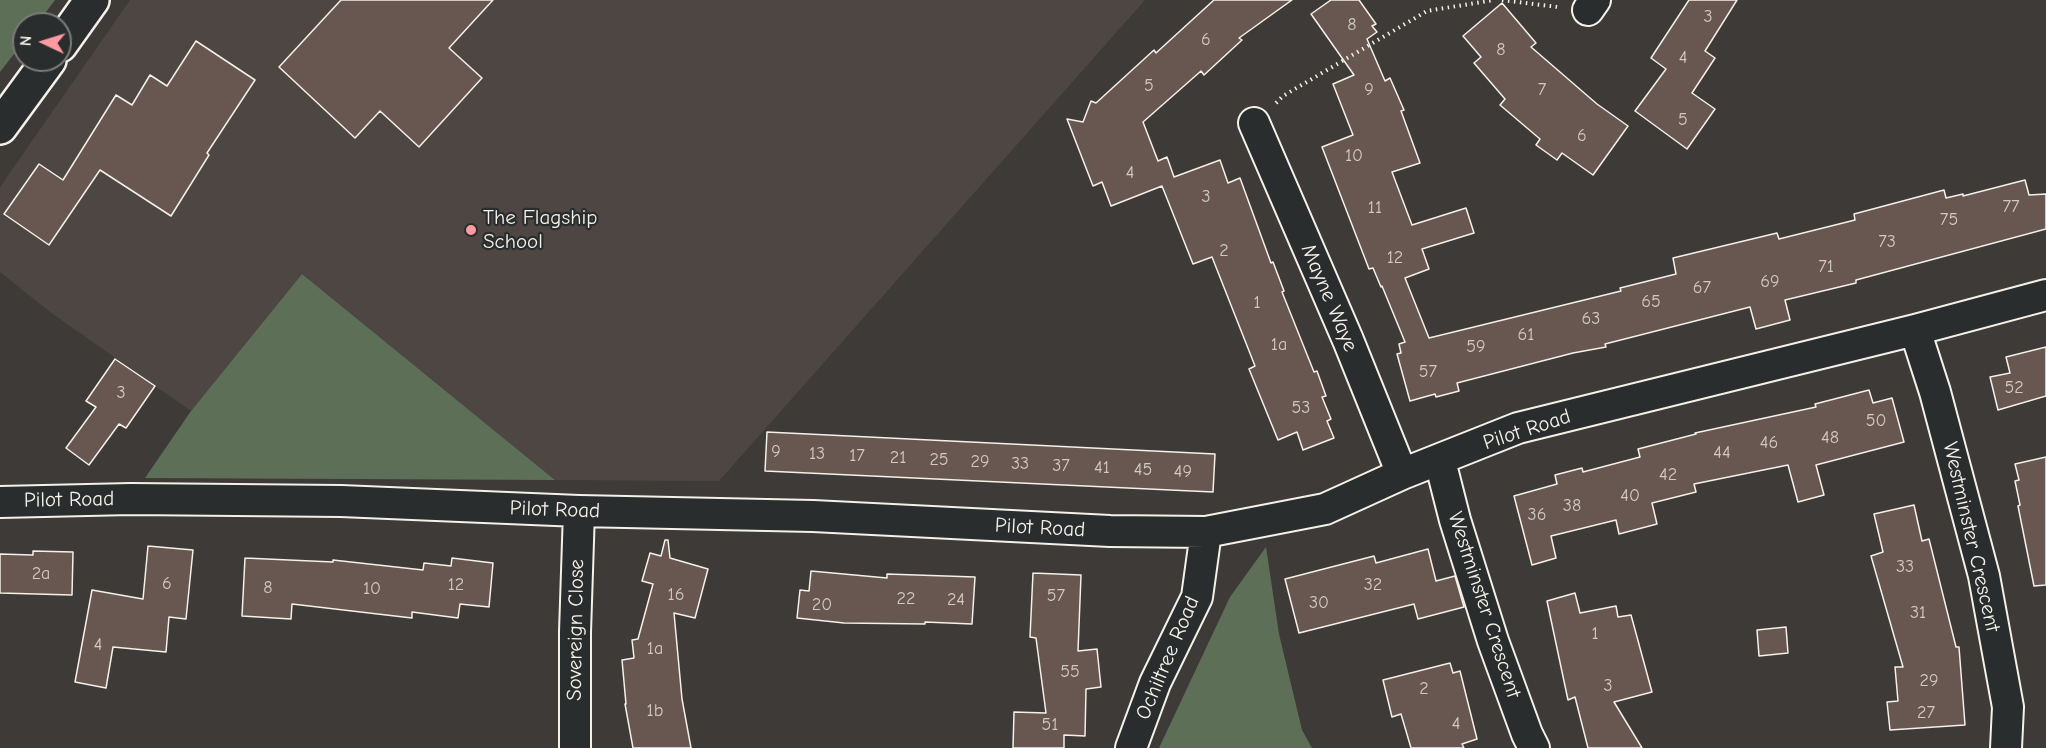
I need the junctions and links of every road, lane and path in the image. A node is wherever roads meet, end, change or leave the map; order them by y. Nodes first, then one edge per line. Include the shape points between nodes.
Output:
1 (92, 0) edge
2 (1494, 0) edge
3 (1502, 0) edge
4 (1592, 5) edge
5 (72, 28) edge
6 (40, 72) edge
7 (1254, 123) joint
8 (0, 127) edge
9 (2046, 295) edge
10 (1915, 330) junction
11 (1440, 461) junction
12 (1402, 474) junction
13 (0, 502) edge
14 (579, 511) junction
15 (1206, 532) junction
16 (575, 748) edge
17 (1131, 748) edge
18 (1534, 748) edge
19 (2006, 748) edge

1 - 5 main road
2 - 7 path via 1427,11 1283,96
3 - 4 path
6 - 8 main road
7 - 12 street, Mayne Waye
9 - 10 street, Pilot Road
10 - 11 street, Pilot Road via 1518,428
10 - 19 street, Westminster Crescent via 1984,576 2008,707
11 - 12 street, Pilot Road
11 - 18 street, Westminster Crescent via 1493,641
12 - 15 street, Pilot Road via 1325,509
13 - 14 street, Pilot Road via 341,501
14 - 15 street, Pilot Road
14 - 16 street, Sovereign Close
15 - 17 street, Ochiltree Road via 1197,597 1155,683

